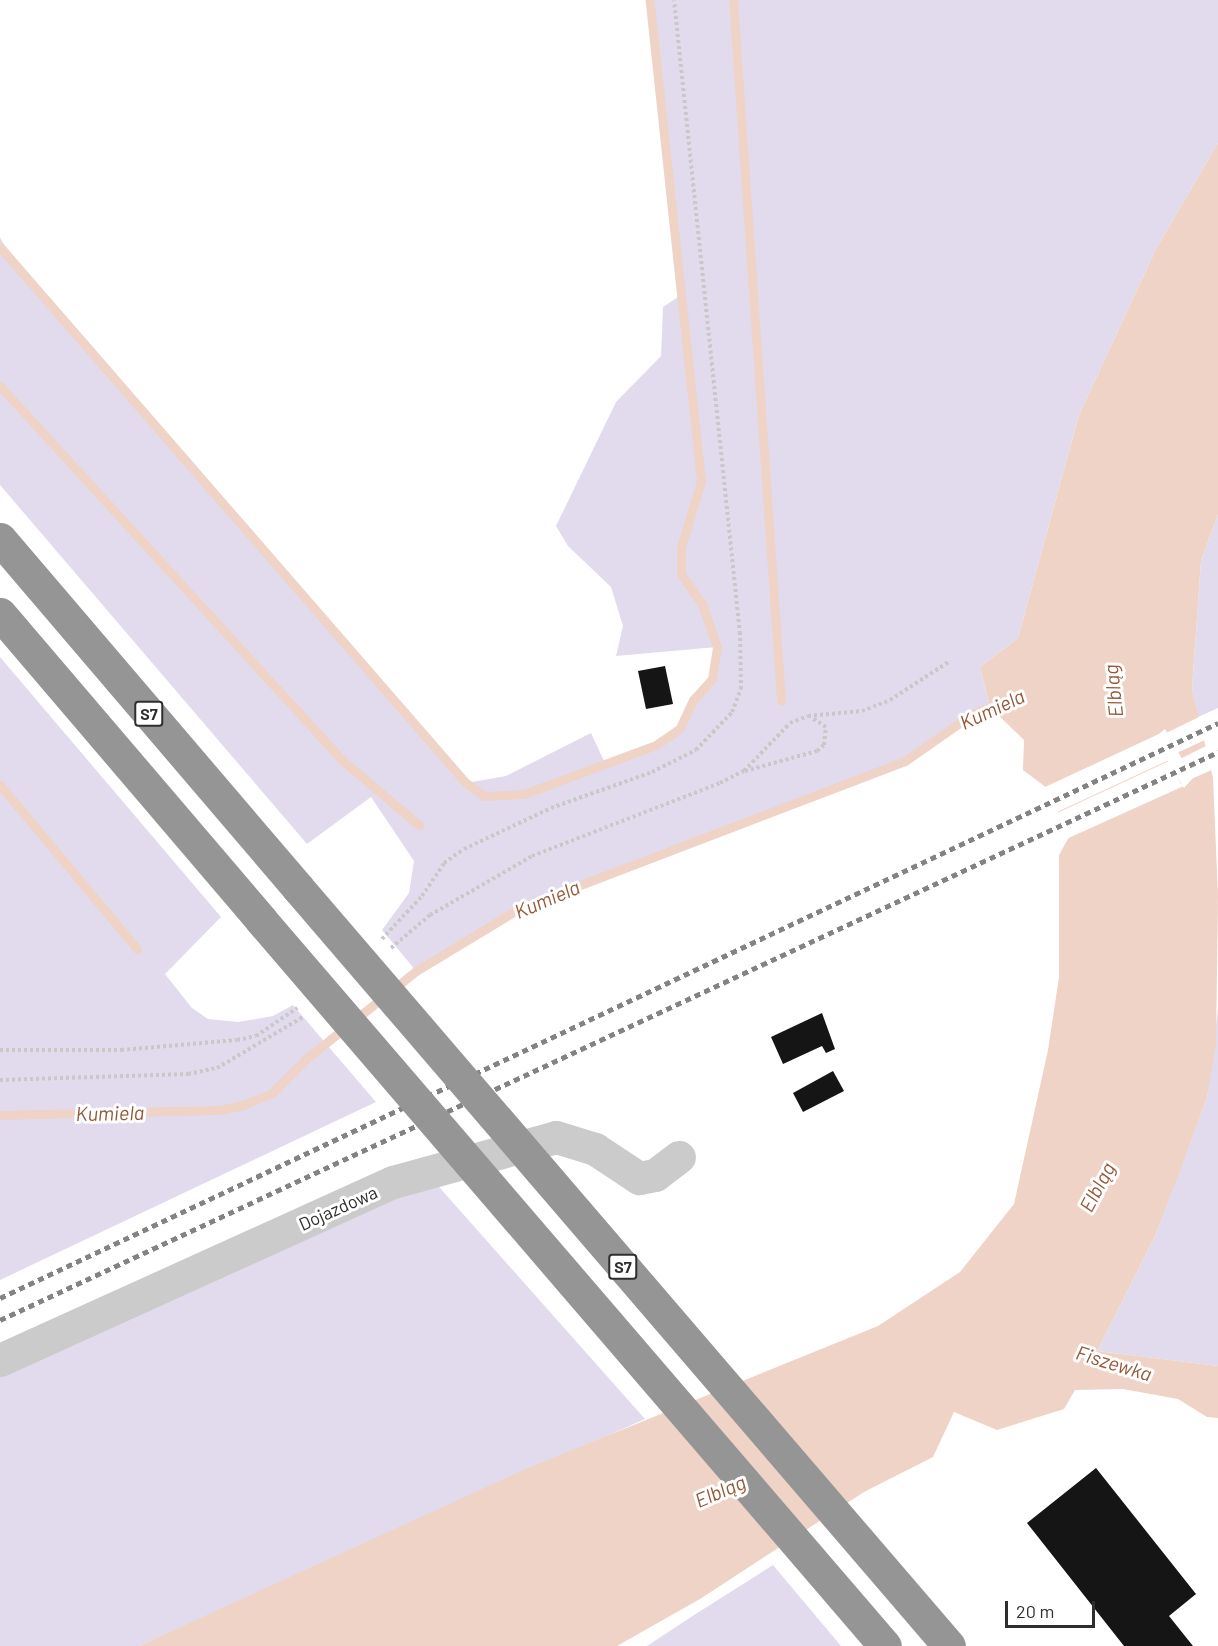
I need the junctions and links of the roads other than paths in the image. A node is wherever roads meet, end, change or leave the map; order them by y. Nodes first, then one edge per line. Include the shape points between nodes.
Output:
1 (0, 539) edge
2 (0, 614) edge
3 (679, 1157) dead end
4 (0, 1360) edge
5 (885, 1646) edge
6 (949, 1646) edge

1 - 6 highway, S7, bridge
2 - 5 highway, bridge
3 - 4 lane, Dojazdowa via 655,1175 639,1178 596,1149 556,1137 393,1182

